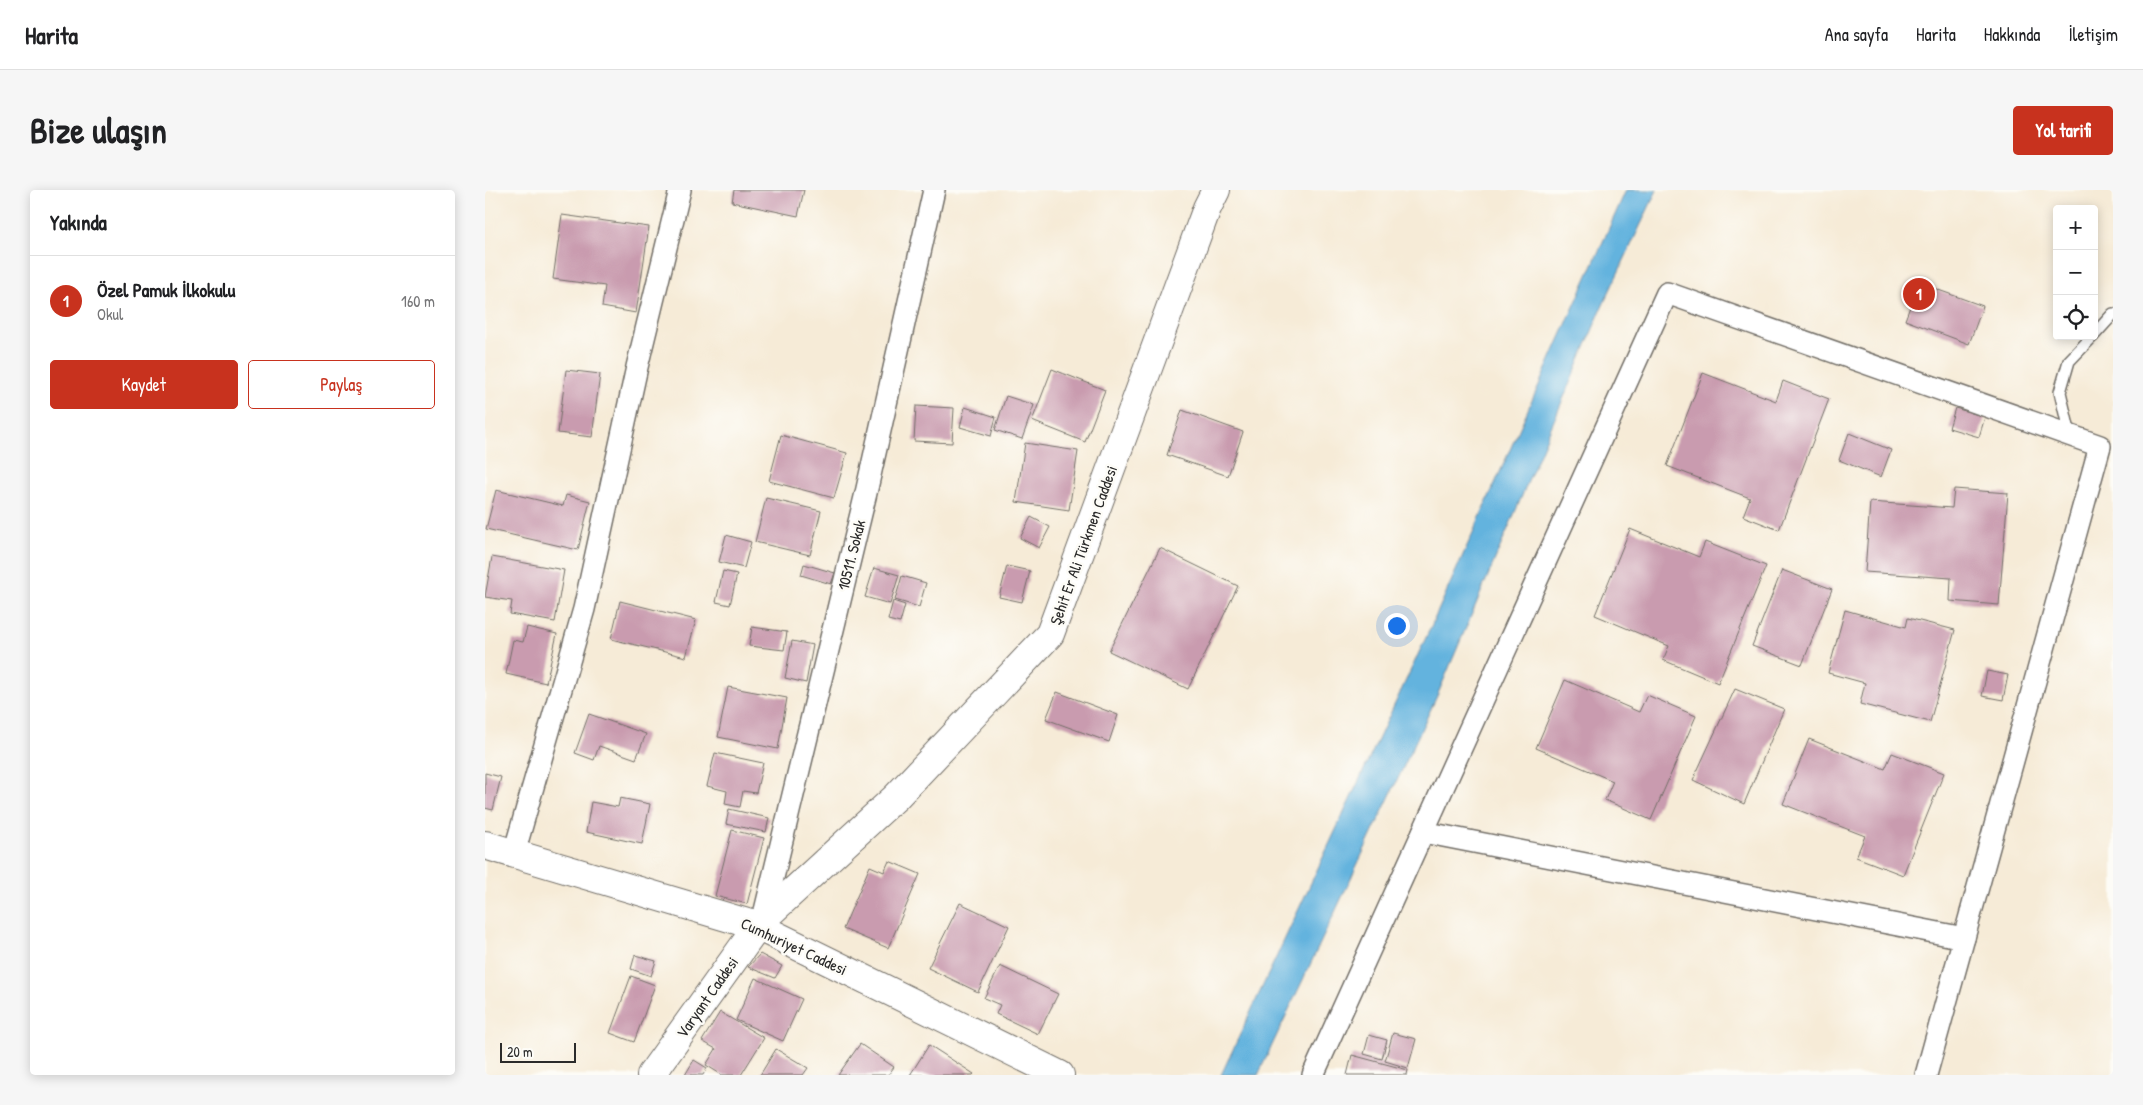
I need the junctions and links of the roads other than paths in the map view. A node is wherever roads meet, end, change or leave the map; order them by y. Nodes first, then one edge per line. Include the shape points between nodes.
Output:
1 (681, 190) edge
2 (934, 190) edge
3 (1216, 190) edge
4 (2113, 314) edge
5 (2098, 331) edge
6 (2090, 340) edge
7 (2070, 436) junction
8 (1423, 832) junction
9 (485, 845) edge
10 (514, 853) junction
11 (760, 923) junction
12 (1964, 938) junction
13 (651, 1075) edge
14 (1059, 1075) edge
15 (1313, 1075) edge
16 (1926, 1075) edge

1 - 10 street via 637,367 584,609
2 - 11 street, 10511. Sokak via 864,502
3 - 11 street, Şehit Er Ali Türkmen Caddesi via 1050,634 896,797
4 - 5 lane
6 - 7 lane via 2069,361 2060,392
7 - 8 street via 1667,293
7 - 12 street via 2100,446
8 - 12 street
8 - 15 street
9 - 10 street, Cumhuriyet Caddesi
10 - 11 street, Cumhuriyet Caddesi
11 - 13 street, Varyant Caddesi
11 - 14 street, Cumhuriyet Caddesi
12 - 16 street

